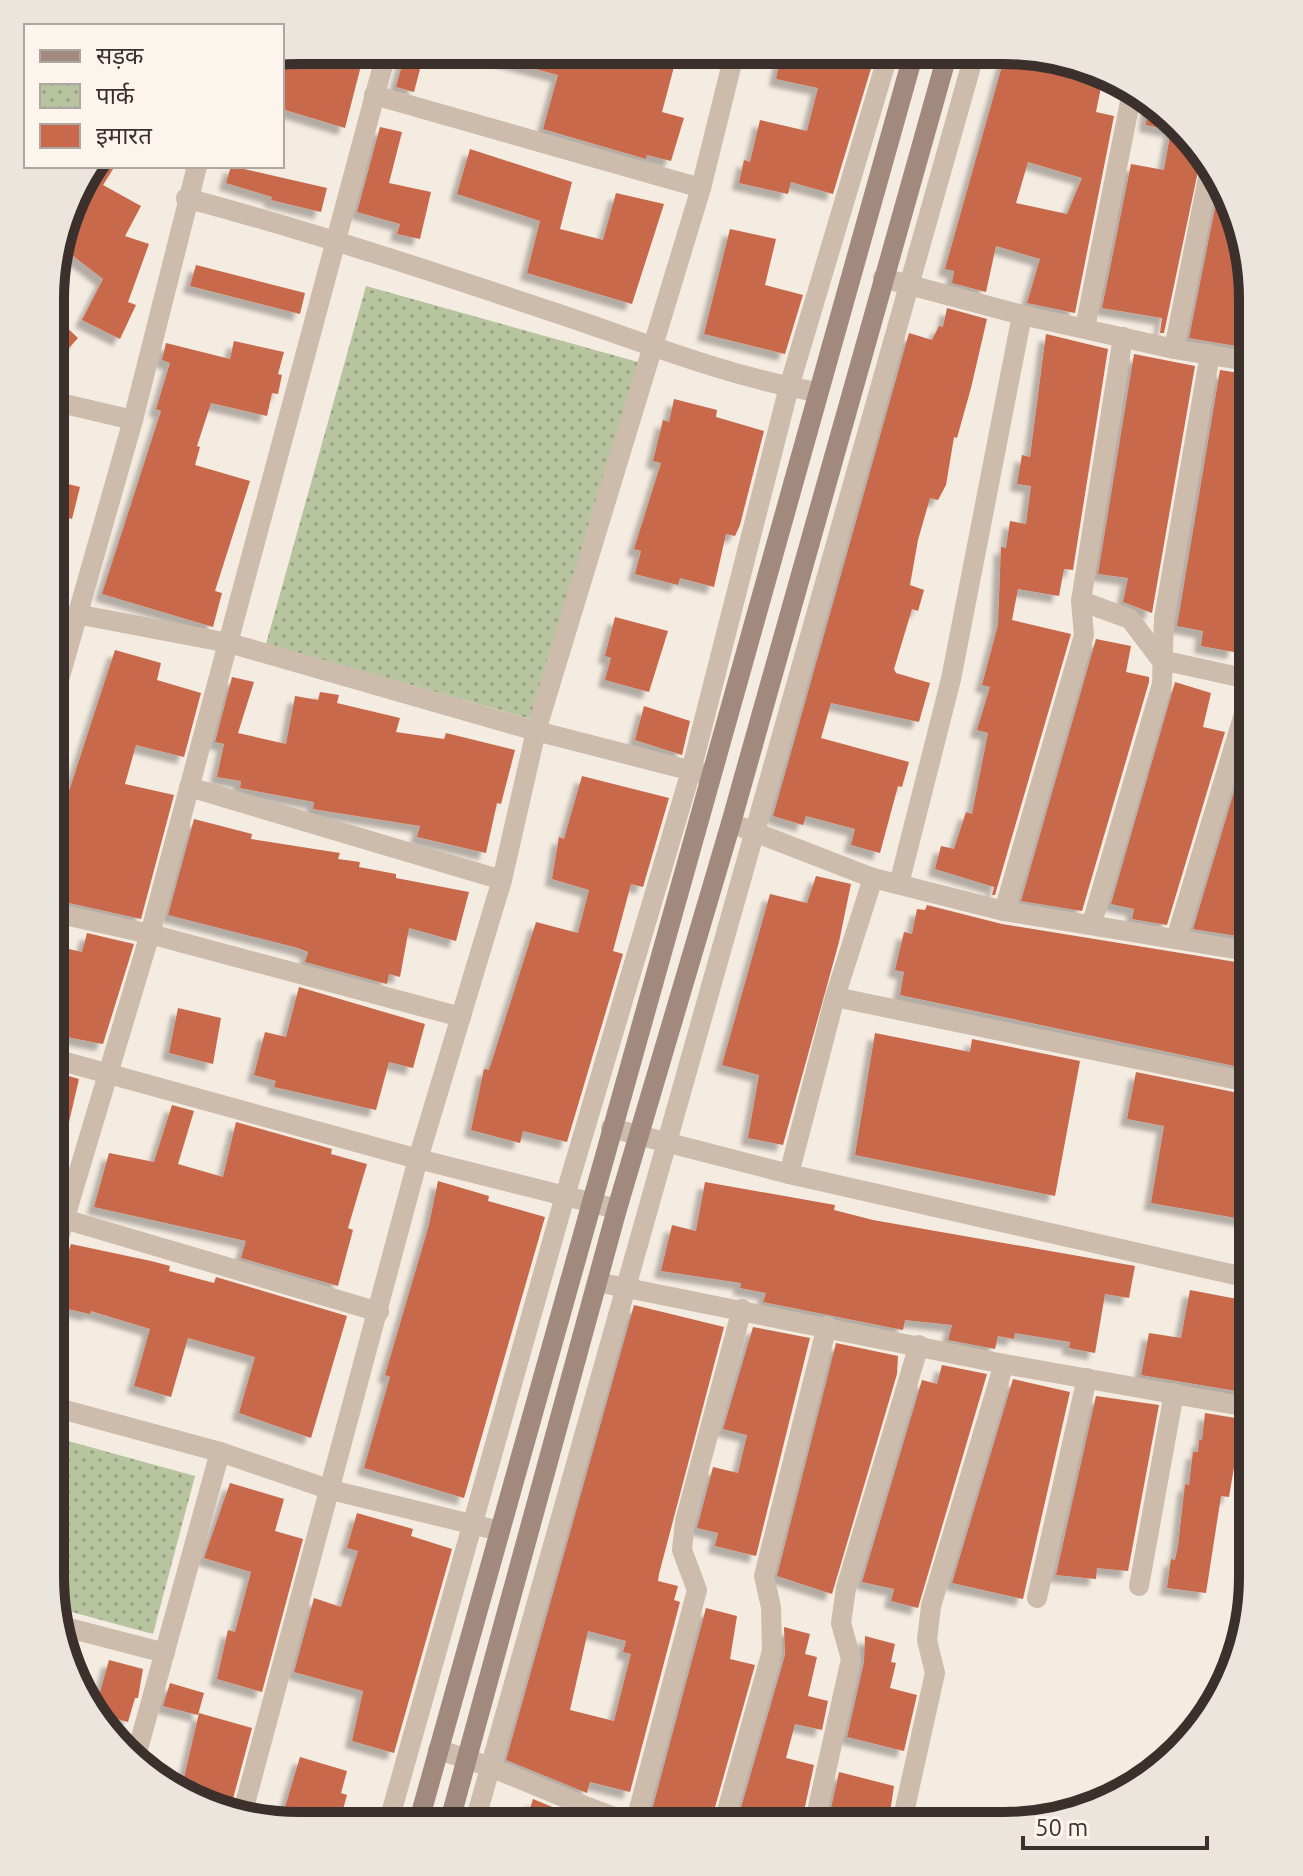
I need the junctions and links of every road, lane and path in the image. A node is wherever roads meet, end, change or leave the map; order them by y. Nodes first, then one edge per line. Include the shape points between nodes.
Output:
1 (731, 64) edge
2 (885, 64) edge
3 (911, 64) edge
4 (945, 64) edge
5 (972, 64) edge
6 (383, 65) edge
7 (374, 95) junction
8 (1130, 101) edge
9 (196, 168) edge
10 (1207, 182) edge
11 (701, 188) junction
12 (186, 198) junction
13 (336, 239) junction
14 (883, 278) junction
15 (910, 285) junction
16 (1022, 315) junction
17 (1085, 328) junction
18 (1123, 337) junction
19 (653, 345) junction
20 (1174, 349) junction
21 (1210, 354) junction
22 (1239, 359) edge
23 (789, 387) junction
24 (817, 392) junction
25 (64, 404) edge
26 (133, 420) junction
27 (1081, 601) junction
28 (76, 614) junction
29 (229, 643) junction
30 (64, 659) edge
31 (1161, 660) junction
32 (1239, 678) edge
33 (1239, 729) edge
34 (536, 731) junction
35 (691, 771) junction
36 (712, 776) junction
37 (189, 787) junction
38 (731, 823) junction
39 (757, 830) junction
40 (873, 878) junction
41 (502, 880) junction
42 (899, 884) junction
43 (1004, 911) junction
44 (64, 915) edge
45 (1092, 923) junction
46 (150, 934) junction
47 (1176, 939) junction
48 (1238, 950) edge
49 (835, 997) junction
50 (461, 1017) junction
51 (64, 1061) edge
52 (110, 1073) junction
53 (1238, 1080) edge
54 (611, 1128) junction
55 (639, 1136) junction
56 (667, 1141) junction
57 (418, 1159) junction
58 (789, 1174) junction
59 (565, 1196) junction
60 (591, 1203) junction
61 (617, 1209) junction
62 (64, 1219) joint
63 (1238, 1276) edge
64 (597, 1282) junction
65 (625, 1288) junction
66 (742, 1309) junction
67 (379, 1312) junction
68 (827, 1326) junction
69 (919, 1345) junction
70 (1004, 1364) junction
71 (1087, 1378) junction
72 (1174, 1393) junction
73 (1238, 1405) edge
74 (64, 1410) edge
75 (220, 1452) junction
76 (331, 1490) junction
77 (472, 1524) junction
78 (500, 1531) junction
79 (1139, 1586) dead end
80 (1037, 1598) dead end
81 (70, 1628) edge
82 (165, 1653) junction
83 (138, 1748) edge
84 (438, 1750) junction
85 (467, 1758) junction
86 (490, 1766) junction
87 (245, 1805) edge
88 (391, 1812) edge
89 (421, 1812) edge
90 (452, 1812) edge
91 (478, 1812) edge
92 (586, 1812) edge
93 (639, 1812) edge
94 (727, 1812) edge
95 (817, 1812) edge
96 (904, 1812) edge

1 - 11 street
2 - 23 street
3 - 24 main road
4 - 14 main road
5 - 15 street
6 - 7 street
7 - 11 street
7 - 13 street
8 - 17 street
9 - 12 street
10 - 20 street
11 - 19 street
12 - 13 street
12 - 26 street
13 - 19 street
13 - 29 street
14 - 15 street
14 - 38 main road
15 - 16 street
15 - 39 street
16 - 17 street
16 - 42 street via 951,679
17 - 18 street
18 - 20 street
18 - 27 street
19 - 23 street
19 - 34 street
20 - 21 street
21 - 22 street
21 - 31 street
23 - 24 street
23 - 35 street
24 - 36 main road
25 - 26 street
26 - 28 street
27 - 31 street via 1130,619
27 - 43 street via 1084,635
28 - 29 street
28 - 30 street
29 - 34 street
29 - 37 street
31 - 32 street
31 - 45 street via 1162,684
33 - 47 street
34 - 35 street
34 - 41 street
35 - 36 street
35 - 59 street
36 - 54 main road
37 - 41 street
37 - 46 street
38 - 39 street
38 - 55 main road
39 - 40 street
39 - 56 street
40 - 42 street
40 - 49 street
41 - 50 street
42 - 43 street
43 - 45 street
44 - 46 street
45 - 47 street
46 - 50 street
46 - 52 street
47 - 48 street
49 - 53 street
49 - 58 street
50 - 57 street
51 - 52 street
52 - 57 street
52 - 62 street
54 - 55 street
54 - 60 main road
55 - 56 street
55 - 61 main road
56 - 58 street
56 - 65 street
57 - 59 street
57 - 67 street
58 - 63 street
59 - 60 street
59 - 77 street
60 - 61 street
60 - 78 main road
61 - 64 main road
62 - 67 street
64 - 65 street
64 - 85 main road
65 - 66 street
65 - 86 street
66 - 68 street
66 - 93 street via 685,1521 682,1550 697,1590
67 - 76 street
68 - 69 street
68 - 94 street via 764,1576 772,1651
69 - 70 street
69 - 95 street via 846,1588 841,1623 851,1659
70 - 71 street
70 - 96 street via 931,1606 927,1640 935,1673
71 - 72 street
71 - 80 street
72 - 73 street
72 - 79 street
74 - 75 street
75 - 76 street
75 - 82 street
76 - 77 street
76 - 87 street
77 - 78 street
77 - 88 street
78 - 84 main road
81 - 82 street
82 - 83 street
84 - 85 street
84 - 89 main road
85 - 86 street
85 - 90 main road
86 - 91 street
86 - 92 street

